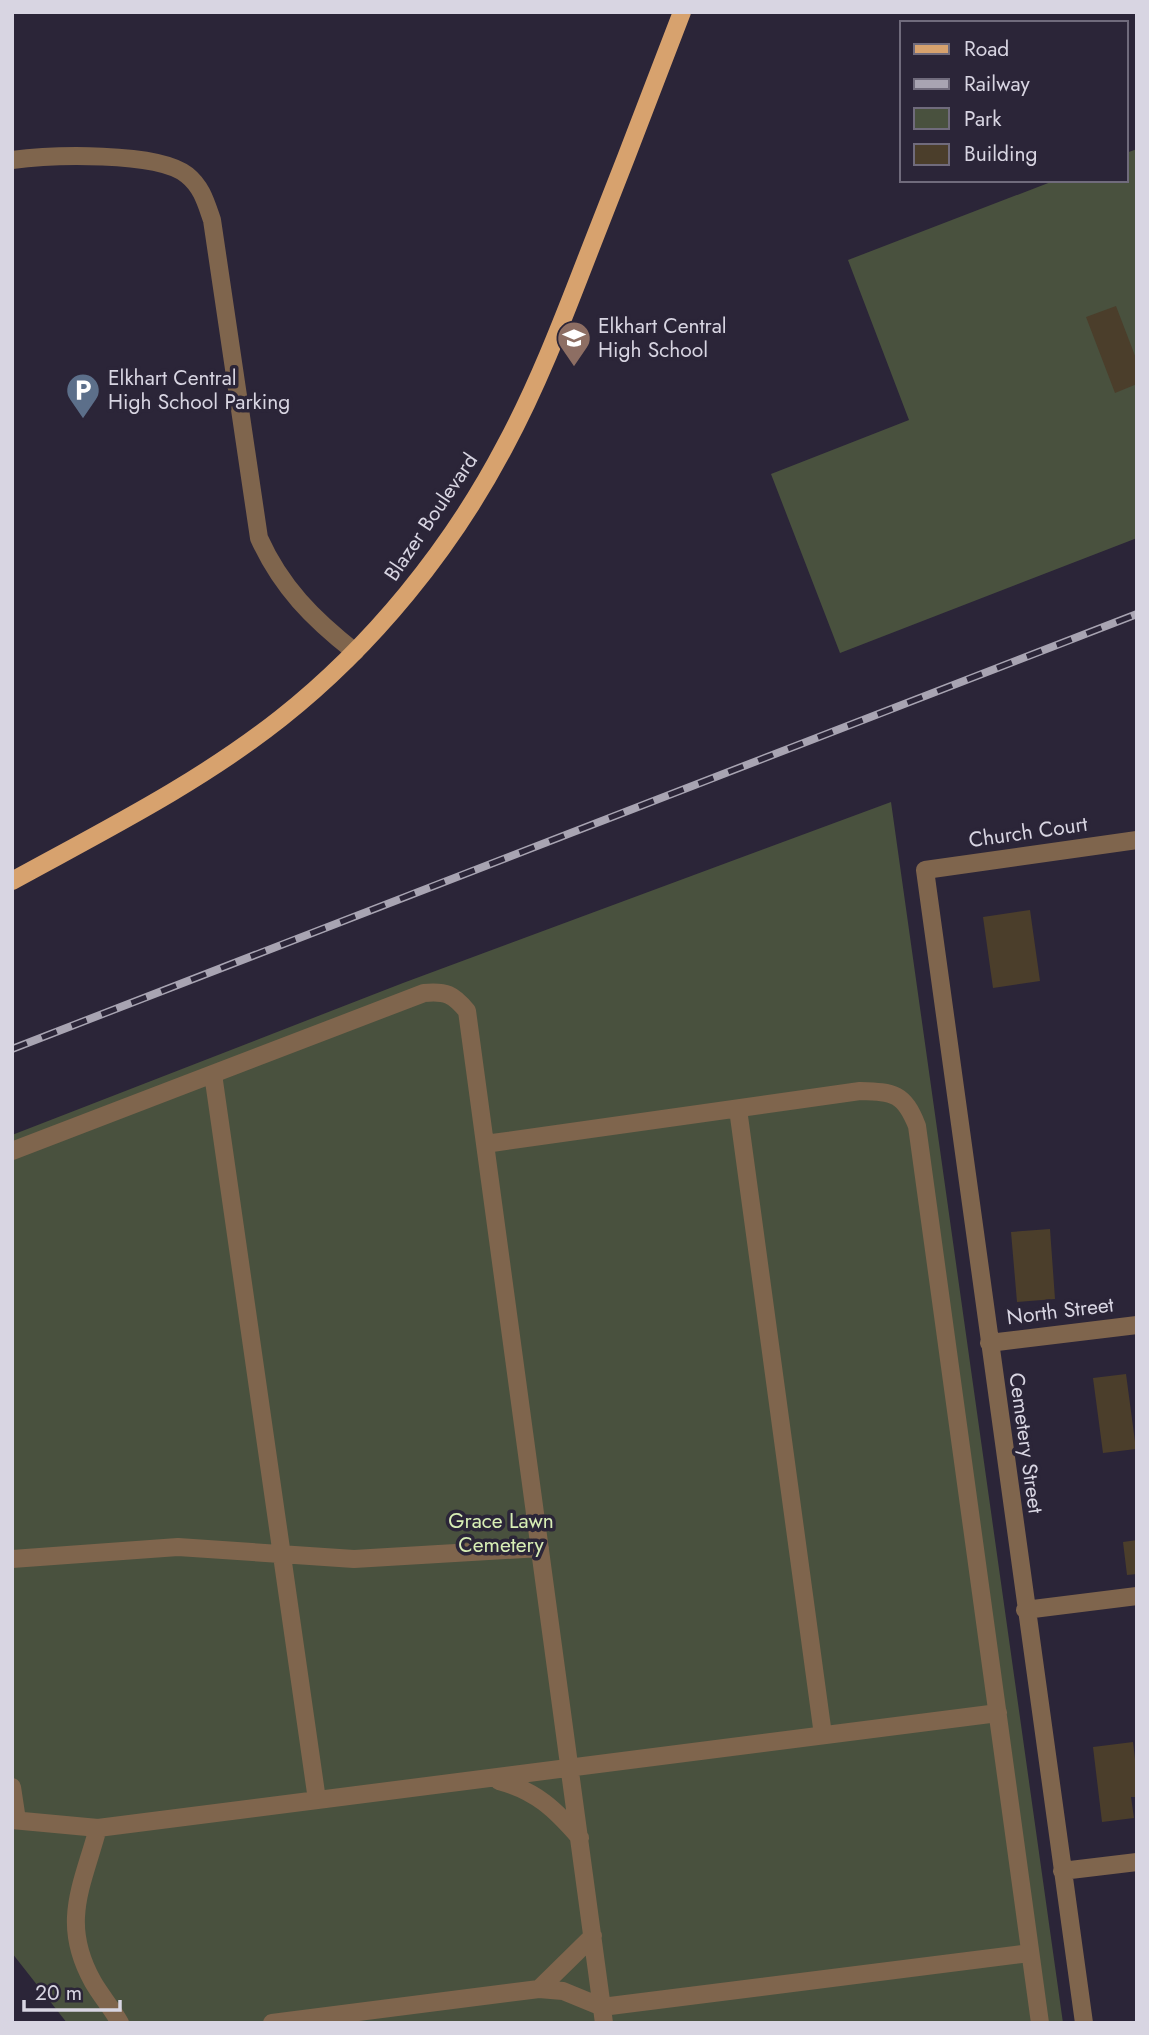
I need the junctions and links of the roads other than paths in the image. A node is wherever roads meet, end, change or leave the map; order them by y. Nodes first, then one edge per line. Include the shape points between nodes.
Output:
1 (682, 12) edge
2 (12, 160) edge
3 (355, 652) junction
4 (1137, 840) edge
5 (925, 870) joint
6 (12, 881) edge
7 (213, 1074) junction
8 (738, 1109) junction
9 (485, 1144) junction
10 (12, 1151) edge
11 (1137, 1325) edge
12 (989, 1343) junction
13 (540, 1548) junction
14 (282, 1555) junction
15 (12, 1559) edge
16 (1137, 1596) edge
17 (1025, 1610) junction
18 (998, 1713) junction
19 (822, 1735) junction
20 (570, 1768) junction
21 (486, 1778) junction
22 (12, 1787) edge
23 (317, 1800) junction
24 (15, 1820) edge
25 (98, 1828) junction
26 (580, 1838) junction
27 (1137, 1862) edge
28 (1062, 1871) junction
29 (593, 1936) junction
30 (1030, 1953) junction
31 (539, 1989) junction
32 (603, 2015) edge
33 (348, 2018) edge
34 (120, 2023) edge
35 (272, 2023) edge
36 (1040, 2023) edge
37 (1084, 2023) edge

1 - 3 main road, Blazer Boulevard via 565,313 506,445 455,527 402,599
2 - 3 street via 130,158 165,163 202,190 212,220 259,538 273,570 293,596
3 - 6 main road, Blazer Boulevard via 281,719 163,798
4 - 5 street, Church Court
5 - 12 street, Cemetery Street
7 - 9 street via 424,993 444,992 455,996 467,1011
7 - 10 street
7 - 14 street
8 - 9 street
8 - 18 street via 860,1091 885,1092 909,1106 917,1126
8 - 19 street
9 - 13 street
11 - 12 street, North Street
12 - 17 street, Cemetery Street
13 - 14 street via 354,1559
13 - 20 street
14 - 15 street via 178,1547
14 - 23 street
16 - 17 street
17 - 28 street, Cemetery Street
18 - 19 street
18 - 30 street
19 - 20 street
20 - 21 street
20 - 26 street
21 - 23 street
21 - 26 street via 524,1788 547,1801
22 - 24 street
23 - 25 street
24 - 25 street
25 - 34 street via 76,1905 74,1930 94,1984
26 - 29 street
27 - 28 street
28 - 37 street, Cemetery Street
29 - 31 street
29 - 32 street
30 - 32 street
30 - 36 street
31 - 32 street via 563,1991
31 - 33 street
33 - 35 street

